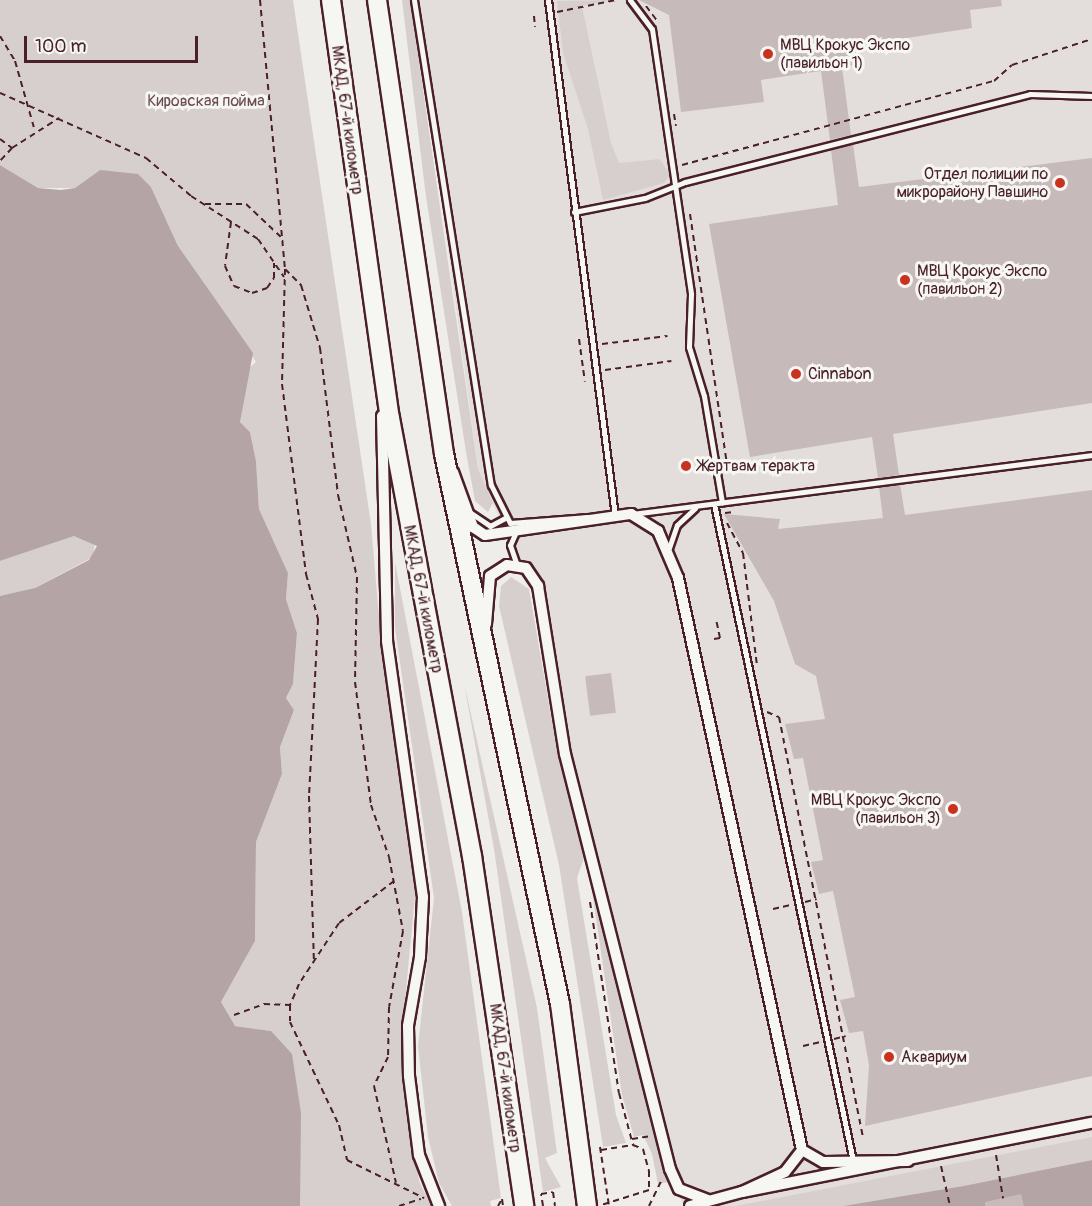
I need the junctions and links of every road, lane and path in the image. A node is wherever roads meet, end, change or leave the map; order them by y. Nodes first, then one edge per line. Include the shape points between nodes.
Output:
1 (260, 0) edge
2 (331, 0) edge
3 (377, 0) edge
4 (414, 0) edge
5 (548, 0) edge
6 (616, 0) edge
7 (630, 0) edge
8 (557, 12) dead end
9 (534, 16) dead end
10 (535, 27) dead end
11 (0, 36) edge
12 (1092, 39) edge
13 (0, 93) edge
14 (1092, 96) edge
15 (29, 105) junction
16 (60, 118) junction
17 (35, 131) junction
18 (0, 139) edge
19 (12, 148) junction
20 (0, 161) edge
21 (682, 165) dead end
22 (675, 186) junction
23 (204, 204) junction
24 (574, 212) junction
25 (690, 214) dead end
26 (231, 221) junction
27 (283, 239) junction
28 (272, 258) junction
29 (285, 269) junction
30 (285, 279) junction
31 (375, 317) junction
32 (707, 331) junction
33 (700, 332) dead end
34 (668, 336) dead end
35 (579, 339) dead end
36 (600, 344) dead end
37 (711, 357) junction
38 (704, 358) dead end
39 (671, 361) dead end
40 (603, 370) dead end
41 (585, 382) dead end
42 (444, 454) junction
43 (1092, 456) edge
44 (728, 472) dead end
45 (722, 502) junction
46 (714, 504) junction
47 (702, 505) junction
48 (466, 507) junction
49 (724, 513) dead end
50 (631, 514) junction
51 (615, 517) junction
52 (505, 518) junction
53 (599, 520) junction
54 (514, 534) junction
55 (669, 548) junction
56 (517, 565) junction
57 (716, 619) dead end
58 (714, 639) dead end
59 (486, 662) junction
60 (758, 676) dead end
61 (763, 710) dead end
62 (394, 881) junction
63 (589, 895) dead end
64 (314, 961) junction
65 (290, 1005) junction
66 (234, 1015) dead end
67 (1092, 1123) edge
68 (863, 1137) dead end
69 (632, 1139) junction
70 (633, 1145) junction
71 (655, 1146) dead end
72 (802, 1150) junction
73 (996, 1155) dead end
74 (853, 1161) junction
75 (908, 1161) junction
76 (942, 1166) dead end
77 (660, 1167) dead end
78 (396, 1184) junction
79 (742, 1192) junction
80 (1003, 1198) dead end
81 (421, 1199) junction
82 (707, 1200) junction
83 (436, 1202) edge
84 (523, 1202) edge
85 (399, 1206) edge
86 (498, 1206) edge
87 (503, 1206) edge
88 (543, 1206) edge
89 (555, 1206) edge
90 (587, 1206) edge
91 (595, 1206) edge
92 (609, 1206) edge
93 (649, 1206) edge
94 (690, 1206) edge
95 (950, 1206) edge

1 - 27 path
2 - 31 highway, МКАД, 67-й километр
3 - 42 highway
4 - 52 lane via 491,485
5 - 24 lane
6 - 8 path
7 - 22 lane via 652,29
9 - 10 path
11 - 15 path
12 - 21 path via 1012,64 994,81
13 - 15 path
14 - 22 lane via 1030,94
15 - 16 path
15 - 17 path
16 - 17 path
16 - 23 path via 146,158
17 - 19 path
18 - 19 path
19 - 20 path
22 - 24 lane
22 - 45 lane via 691,294 689,347 704,396
23 - 26 path
23 - 27 path via 246,204
24 - 51 lane
25 - 32 path
26 - 28 path via 258,239
26 - 28 path via 225,266 234,286 252,293 267,288 274,278
27 - 29 path
28 - 30 path
29 - 30 path
29 - 62 path via 301,285 320,348 338,495 357,577 355,682 371,805
30 - 64 path via 282,384 306,574 318,619 309,795
31 - 83 street via 387,641 423,897 408,1056 419,1155
31 - 84 highway, МКАД, 67-й километр via 472,856
32 - 33 path
32 - 37 path
34 - 36 path
35 - 41 path
37 - 38 path
37 - 44 path
39 - 40 path
42 - 48 street
42 - 59 highway
43 - 45 lane
45 - 46 lane
46 - 47 lane
46 - 74 lane
47 - 50 lane
47 - 55 lane via 682,516
48 - 52 lane via 485,526 497,526
48 - 54 street via 478,532
49 - 60 path via 744,553
50 - 51 street
50 - 55 street via 658,531
51 - 53 street
52 - 53 lane via 513,524 577,515
53 - 54 street
54 - 56 lane via 510,545
55 - 72 street
56 - 59 street via 498,569 488,582
56 - 82 street via 538,586 562,744 670,1169 679,1189
57 - 58 path via 720,638
59 - 90 highway via 558,993
61 - 68 path via 779,717
62 - 64 path via 339,923
62 - 78 path via 403,931 389,1007 388,1057 374,1086
63 - 69 path via 619,1094
64 - 65 path
65 - 66 path via 264,1004
65 - 78 path via 294,1033 339,1125 342,1152
67 - 75 street
69 - 70 path
69 - 71 path via 653,1136
70 - 91 path via 643,1149 649,1190
70 - 92 path, bridge via 601,1149
72 - 74 street via 814,1160
72 - 79 street via 790,1169
73 - 80 path
74 - 75 street
75 - 79 street
76 - 95 path
77 - 93 path via 662,1190
78 - 81 path
79 - 82 street
81 - 83 path
81 - 85 path
82 - 94 street
86 - 87 path via 497,1200
88 - 89 path via 541,1195 553,1192

